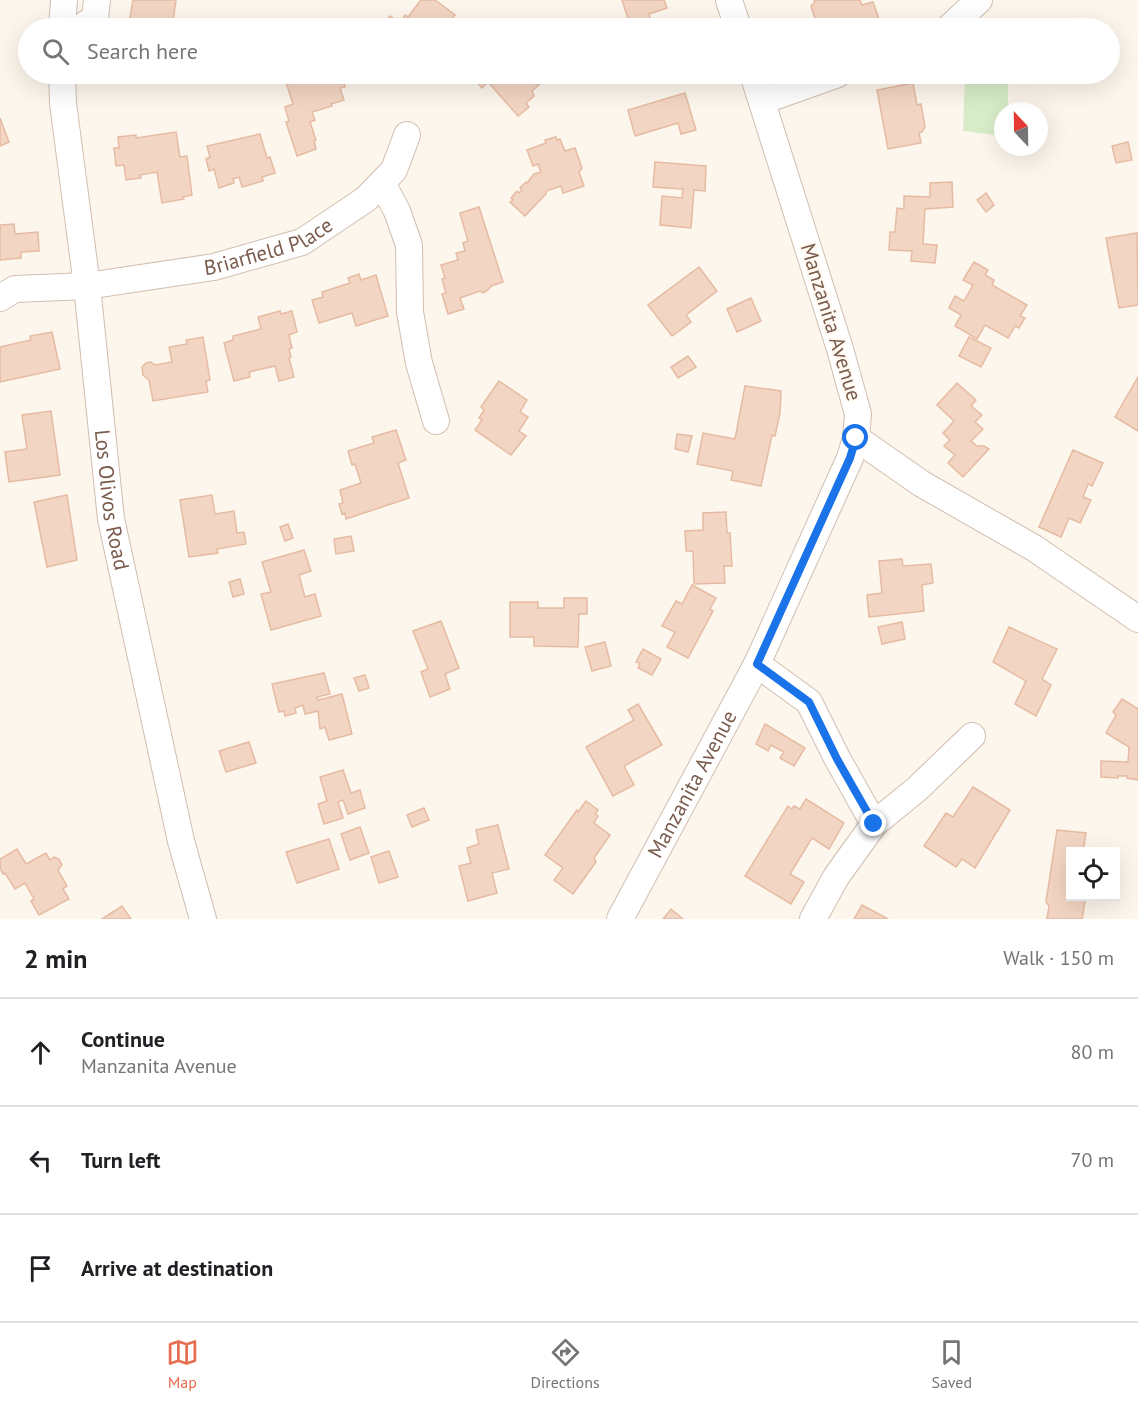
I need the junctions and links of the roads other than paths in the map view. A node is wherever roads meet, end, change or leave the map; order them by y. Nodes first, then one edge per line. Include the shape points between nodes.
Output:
1 (64, 0) edge
2 (97, 0) edge
3 (729, 0) edge
4 (979, 0) edge
5 (63, 18) edge
6 (95, 18) edge
7 (735, 18) edge
8 (960, 18) edge
9 (62, 84) edge
10 (756, 84) edge
11 (810, 84) edge
12 (762, 101) junction
13 (407, 135) dead end
14 (382, 183) junction
15 (87, 286) junction
16 (0, 298) edge
17 (436, 421) dead end
18 (856, 438) junction
19 (1138, 619) edge
20 (757, 664) junction
21 (972, 736) dead end
22 (874, 824) junction
23 (203, 919) edge
24 (620, 919) edge
25 (813, 919) edge

1 - 5 street
2 - 6 street
3 - 7 street
4 - 8 street
9 - 15 street, Los Olivos Road
10 - 12 street, Manzanita Avenue
11 - 12 street
12 - 18 street, Manzanita Avenue via 858,414
13 - 14 street, Briarfield Place via 394,170
14 - 15 street, Briarfield Place via 366,199 302,242 214,267
14 - 17 street via 409,245 410,312 419,363
15 - 16 street, Briarfield Place via 15,289
15 - 23 street, Los Olivos Road via 111,519 181,841
18 - 19 street via 922,484 1034,548
18 - 20 street, Manzanita Avenue
20 - 22 street via 809,702
20 - 24 street, Manzanita Avenue
21 - 22 street
22 - 25 street via 836,877

